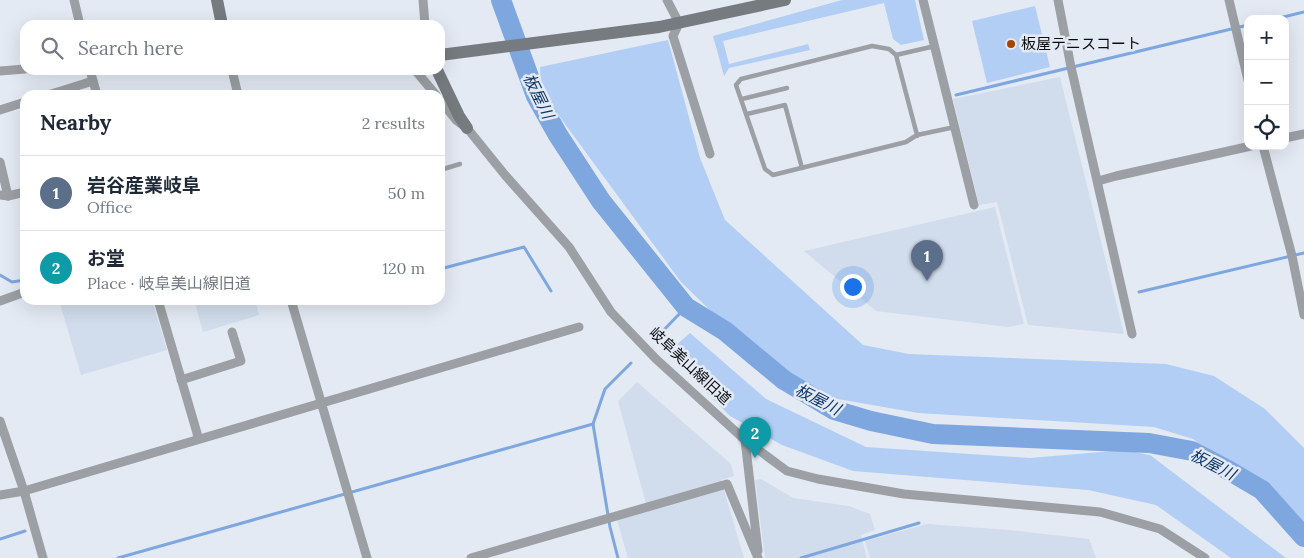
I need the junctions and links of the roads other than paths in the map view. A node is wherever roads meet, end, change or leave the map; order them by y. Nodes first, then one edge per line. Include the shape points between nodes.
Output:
1 (74, 0) edge
2 (217, 0) edge
3 (423, 0) edge
4 (667, 0) edge
5 (785, 0) edge
6 (923, 0) edge
7 (1058, 0) edge
8 (1229, 0) edge
9 (79, 20) edge
10 (221, 20) edge
11 (425, 20) edge
12 (679, 23) junction
13 (935, 46) junction
14 (445, 55) edge
15 (896, 55) junction
16 (1244, 63) edge
17 (20, 69) edge
18 (0, 71) edge
19 (91, 75) edge
20 (233, 75) edge
21 (419, 75) edge
22 (439, 75) edge
23 (93, 81) junction
24 (787, 88) dead end
25 (64, 90) edge
26 (96, 90) edge
27 (237, 90) edge
28 (432, 90) edge
29 (742, 99) junction
30 (20, 104) edge
31 (445, 106) edge
32 (0, 110) edge
33 (747, 114) junction
34 (955, 127) junction
35 (467, 128) junction
36 (1304, 134) edge
37 (917, 135) junction
38 (1289, 137) edge
39 (1244, 148) edge
40 (1264, 150) edge
41 (710, 154) dead end
42 (0, 162) edge
43 (460, 164) dead end
44 (445, 168) edge
45 (802, 168) junction
46 (1098, 181) junction
47 (20, 193) edge
48 (4, 196) edge
49 (974, 204) dead end
50 (20, 294) edge
51 (0, 301) edge
52 (159, 305) edge
53 (292, 305) edge
54 (1304, 315) edge
55 (578, 327) dead end
56 (232, 332) dead end
57 (1132, 334) dead end
58 (181, 380) junction
59 (320, 403) junction
60 (0, 421) edge
61 (198, 439) junction
62 (745, 440) junction
63 (24, 491) junction
64 (0, 496) edge
65 (44, 558) edge
66 (367, 558) edge
67 (471, 558) edge
68 (759, 558) edge
69 (1205, 558) edge

1 - 9 street
2 - 10 street
3 - 11 street
4 - 12 street
5 - 12 street
6 - 13 street
7 - 46 street
8 - 16 street
12 - 14 street
12 - 41 street via 674,36
13 - 15 lane
13 - 34 street
15 - 29 lane via 889,49 872,46 741,79 736,85
15 - 37 lane
17 - 18 street
19 - 23 street
20 - 27 street
21 - 28 street
22 - 35 street, 岐阜美山線旧道
23 - 25 street
23 - 26 street
24 - 29 lane
29 - 33 lane
30 - 32 street
31 - 35 street
33 - 45 lane via 765,169 773,175
33 - 45 lane via 785,106
34 - 37 lane
34 - 49 street
35 - 62 street, 岐阜美山線旧道 via 569,247 611,312 656,359
36 - 38 street
37 - 45 lane via 906,142
39 - 46 street
40 - 54 street
42 - 48 street
43 - 44 lane
46 - 57 street
47 - 48 street
50 - 51 street
52 - 58 street
53 - 59 street
55 - 59 street
56 - 58 street via 241,361
58 - 61 street
59 - 61 street
59 - 66 street
60 - 63 street
61 - 63 street
62 - 68 street
62 - 69 street, 岐阜美山線旧道 via 787,471 818,479 904,494 1100,512 1160,529
63 - 64 street
63 - 65 street
67 - 68 street via 727,484

